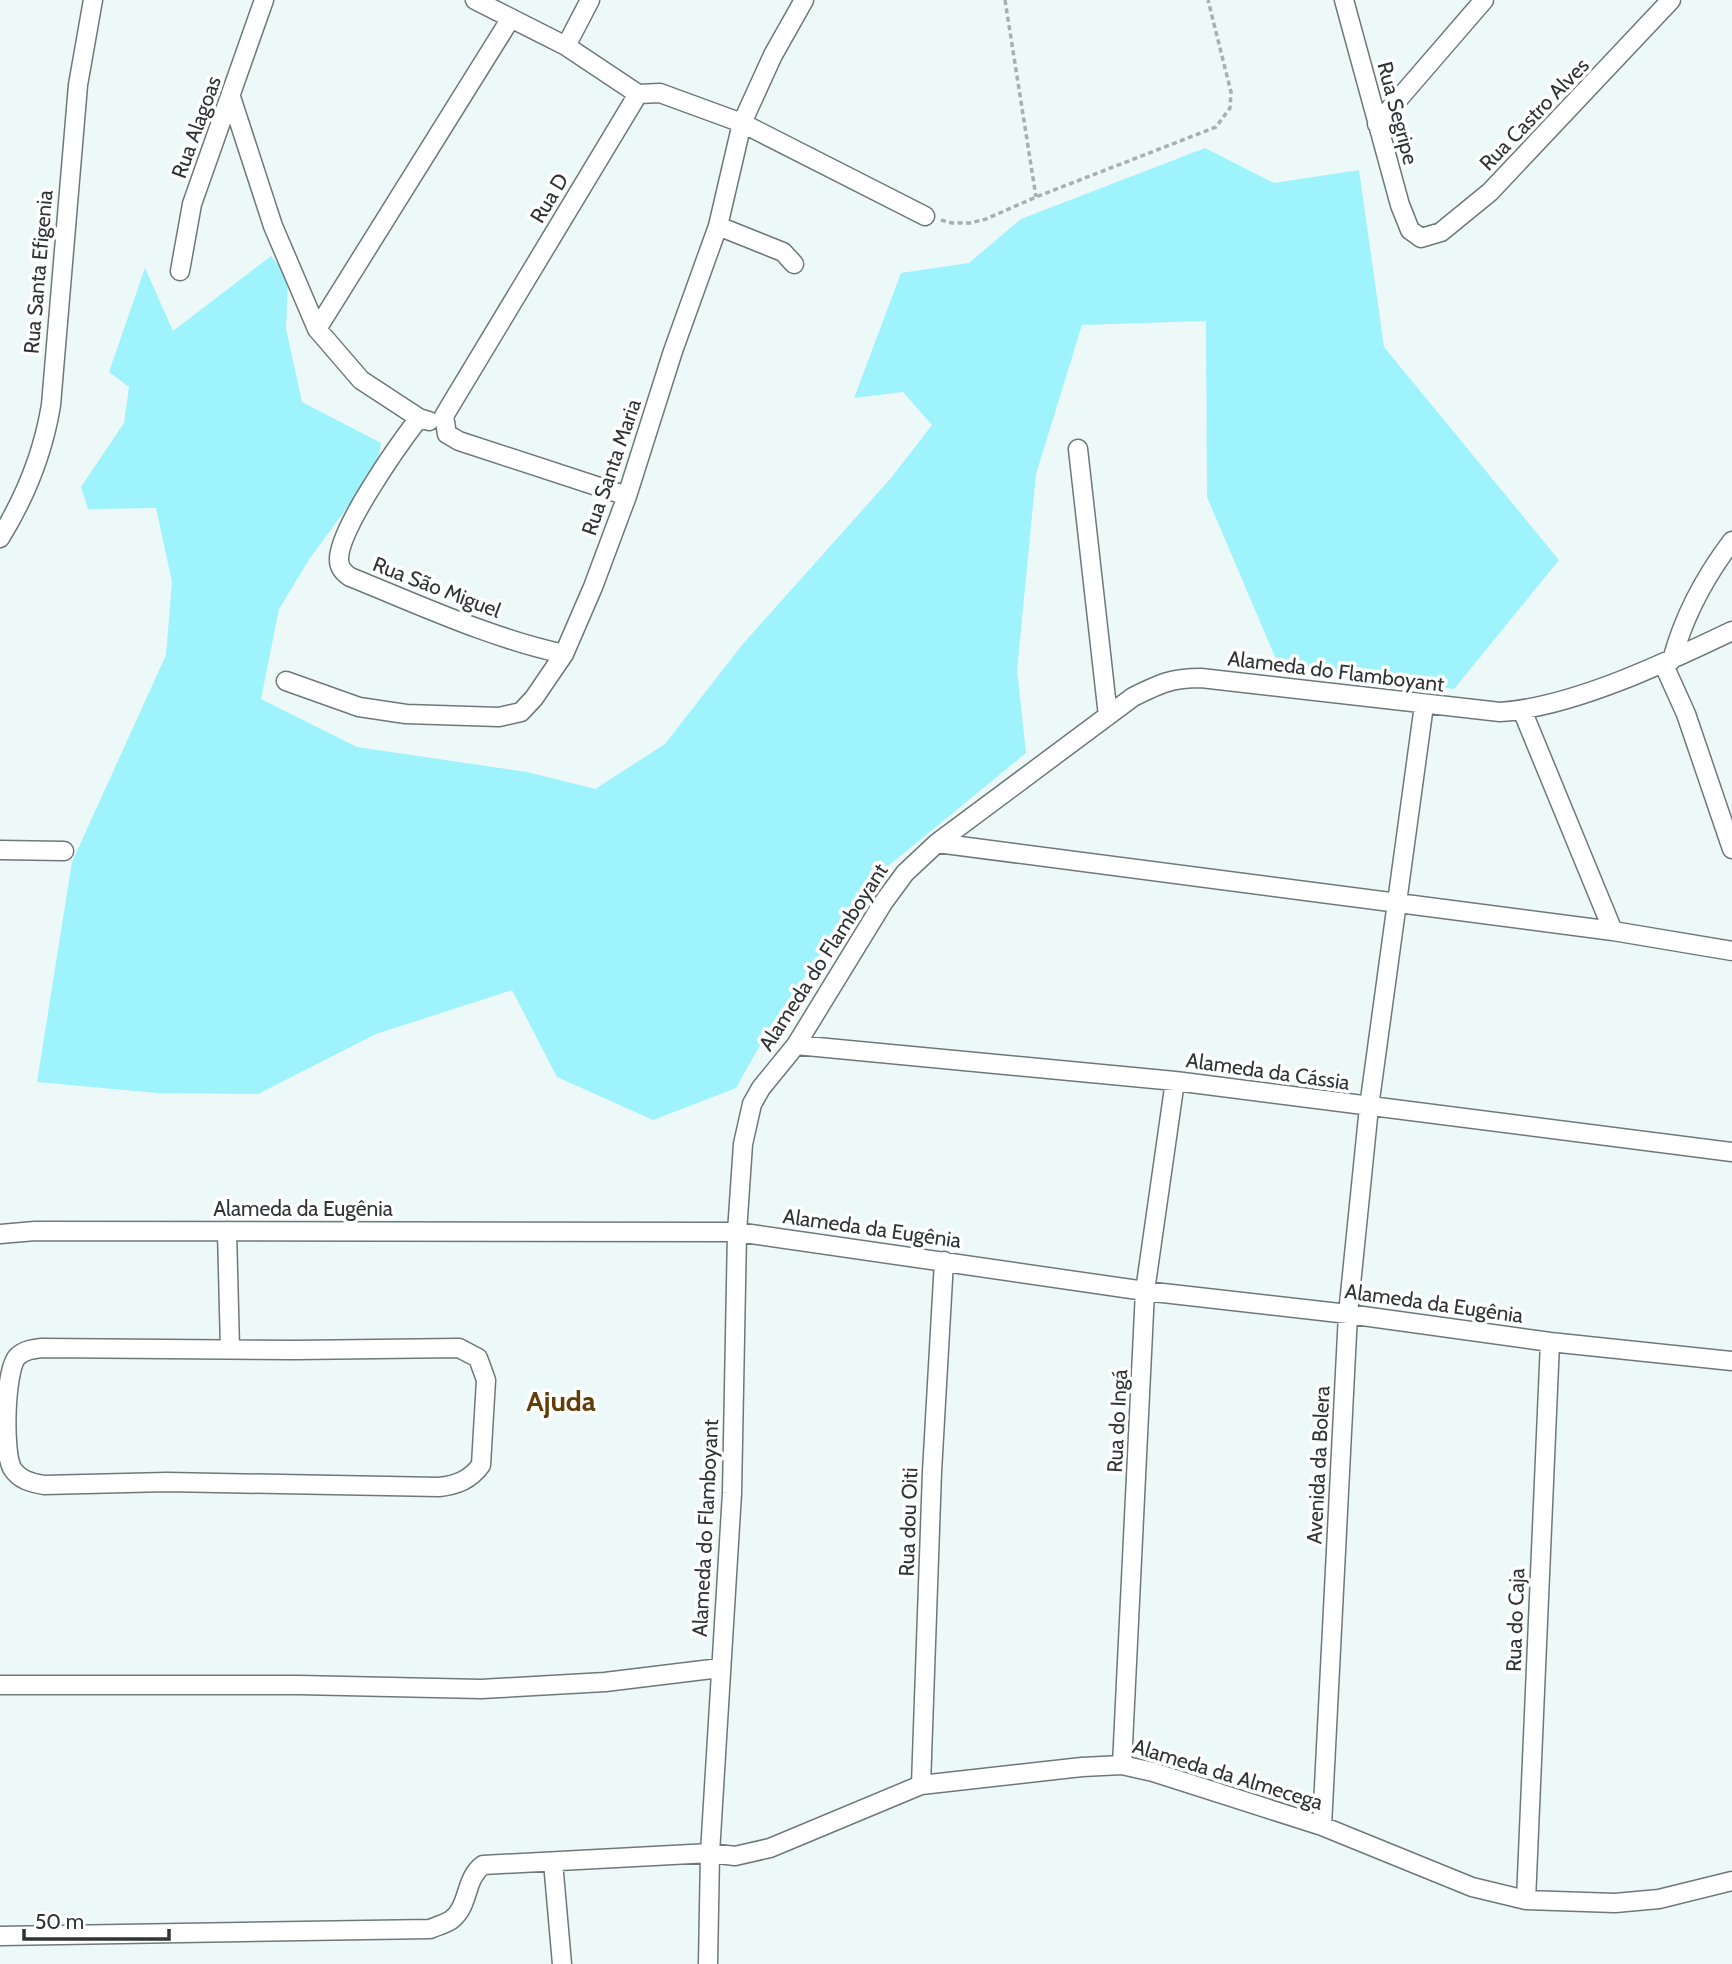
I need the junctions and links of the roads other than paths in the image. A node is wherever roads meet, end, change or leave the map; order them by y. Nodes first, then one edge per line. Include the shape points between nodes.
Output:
1 (93, 0) edge
2 (264, 0) edge
3 (475, 0) edge
4 (590, 0) edge
5 (804, 0) edge
6 (1344, 0) edge
7 (1484, 0) edge
8 (1671, 0) edge
9 (511, 18) junction
10 (566, 46) junction
11 (638, 93) junction
12 (231, 97) junction
13 (742, 123) junction
14 (1377, 124) junction
15 (925, 216) road end
16 (718, 226) junction
17 (1415, 236) joint
18 (794, 264) dead end
19 (180, 271) dead end
20 (317, 329) junction
21 (418, 418) junction
22 (444, 424) junction
23 (1078, 449) dead end
24 (627, 496) junction
25 (0, 538) edge
26 (1732, 541) edge
27 (1732, 631) edge
28 (564, 654) junction
29 (1667, 662) junction
30 (286, 681) dead end
31 (1424, 705) junction
32 (1522, 710) junction
33 (1108, 716) junction
34 (937, 843) junction
35 (1732, 849) edge
36 (0, 850) edge
37 (64, 850) dead end
38 (1396, 904) junction
39 (1613, 931) junction
40 (1732, 951) edge
41 (796, 1045) junction
42 (1175, 1081) junction
43 (1369, 1107) junction
44 (1732, 1152) edge
45 (227, 1231) junction
46 (737, 1232) junction
47 (0, 1234) edge
48 (944, 1261) junction
49 (1145, 1291) junction
50 (1348, 1314) junction
51 (1550, 1342) junction
52 (230, 1349) junction
53 (1732, 1361) edge
54 (720, 1668) junction
55 (0, 1685) edge
56 (1122, 1765) junction
57 (921, 1785) junction
58 (1322, 1826) junction
59 (710, 1853) junction
60 (552, 1862) junction
61 (1732, 1881) edge
62 (1526, 1900) junction
63 (0, 1936) edge
64 (562, 1964) edge
65 (708, 1964) edge

1 - 25 street, Rua Santa Efigenia via 78,85 51,405 35,471
2 - 12 street, Rua Alagoas
3 - 9 street
4 - 10 street
5 - 13 street, Rua Santa Maria
6 - 14 street, Rua Segripe
7 - 14 street
8 - 17 street, Rua Castro Alves via 1490,192 1441,232 1426,238
9 - 10 street
9 - 20 street
10 - 11 street
11 - 13 street via 660,93
11 - 22 street, Rua D via 444,416
12 - 19 street, Rua Alagoas via 192,204
12 - 20 street via 273,226
13 - 15 street
13 - 16 street, Rua Santa Maria
14 - 17 street, Rua Segripe via 1400,205
16 - 18 street via 782,252
16 - 24 street, Rua Santa Maria
20 - 21 street via 361,380
21 - 22 street
21 - 28 street, Rua São Miguel via 346,535 341,568 350,578 462,622
22 - 24 street via 447,434 459,441
23 - 33 street
24 - 28 street, Rua Santa Maria
26 - 29 street via 1695,596
27 - 29 street, Alameda do Flamboyant
28 - 30 street, Rua Santa Maria via 528,706 499,717 406,714 359,707
29 - 32 street, Alameda do Flamboyant
29 - 35 street
31 - 32 street, Alameda do Flamboyant
31 - 33 street, Alameda do Flamboyant via 1177,678 1133,697
31 - 38 street, Avenida da Bolera
32 - 39 street
33 - 34 street, Alameda do Flamboyant
34 - 38 street
34 - 41 street, Alameda do Flamboyant via 905,873 883,903
36 - 37 street
38 - 39 street
38 - 43 street, Avenida da Bolera
39 - 40 street
41 - 42 street, Alameda da Cássia
41 - 46 street, Alameda do Flamboyant via 761,1088 749,1113
42 - 43 street, Alameda da Cássia
42 - 49 street, Rua do Ingá
43 - 44 street, Alameda da Cássia
43 - 50 street, Avenida da Bolera
45 - 46 street, Alameda da Eugênia
45 - 47 street, Alameda da Eugênia
45 - 52 street
46 - 48 street, Alameda da Eugênia
46 - 54 street, Alameda do Flamboyant via 732,1493
48 - 49 street, Alameda da Eugênia
48 - 57 street, Rua dou Oiti
49 - 50 street, Alameda da Eugênia
49 - 56 street, Rua do Ingá
50 - 51 street, Alameda da Eugênia
50 - 58 street, Avenida da Bolera
51 - 53 street, Alameda da Eugênia
51 - 62 street, Rua do Caja
52 - 52 street via 460,1348 478,1358 486,1380 481,1465 463,1481 439,1487 167,1482 44,1485 27,1481 12,1468 8,1453 11,1368 22,1353 42,1348
54 - 55 street via 605,1682 481,1689
54 - 59 street, Alameda do Flamboyant
56 - 57 street, Alameda da Almecega
56 - 58 street, Alameda da Almecega
57 - 59 street, Alameda da Almecega via 770,1848 735,1856
58 - 62 street, Alameda da Almecega via 1472,1887
59 - 60 street, Alameda da Almecega
59 - 65 street, Alameda do Flamboyant
60 - 63 street, Alameda da Almecega via 483,1865 475,1871 458,1913 430,1929
60 - 64 street
61 - 62 street, Alameda da Almecega via 1659,1899 1615,1903

